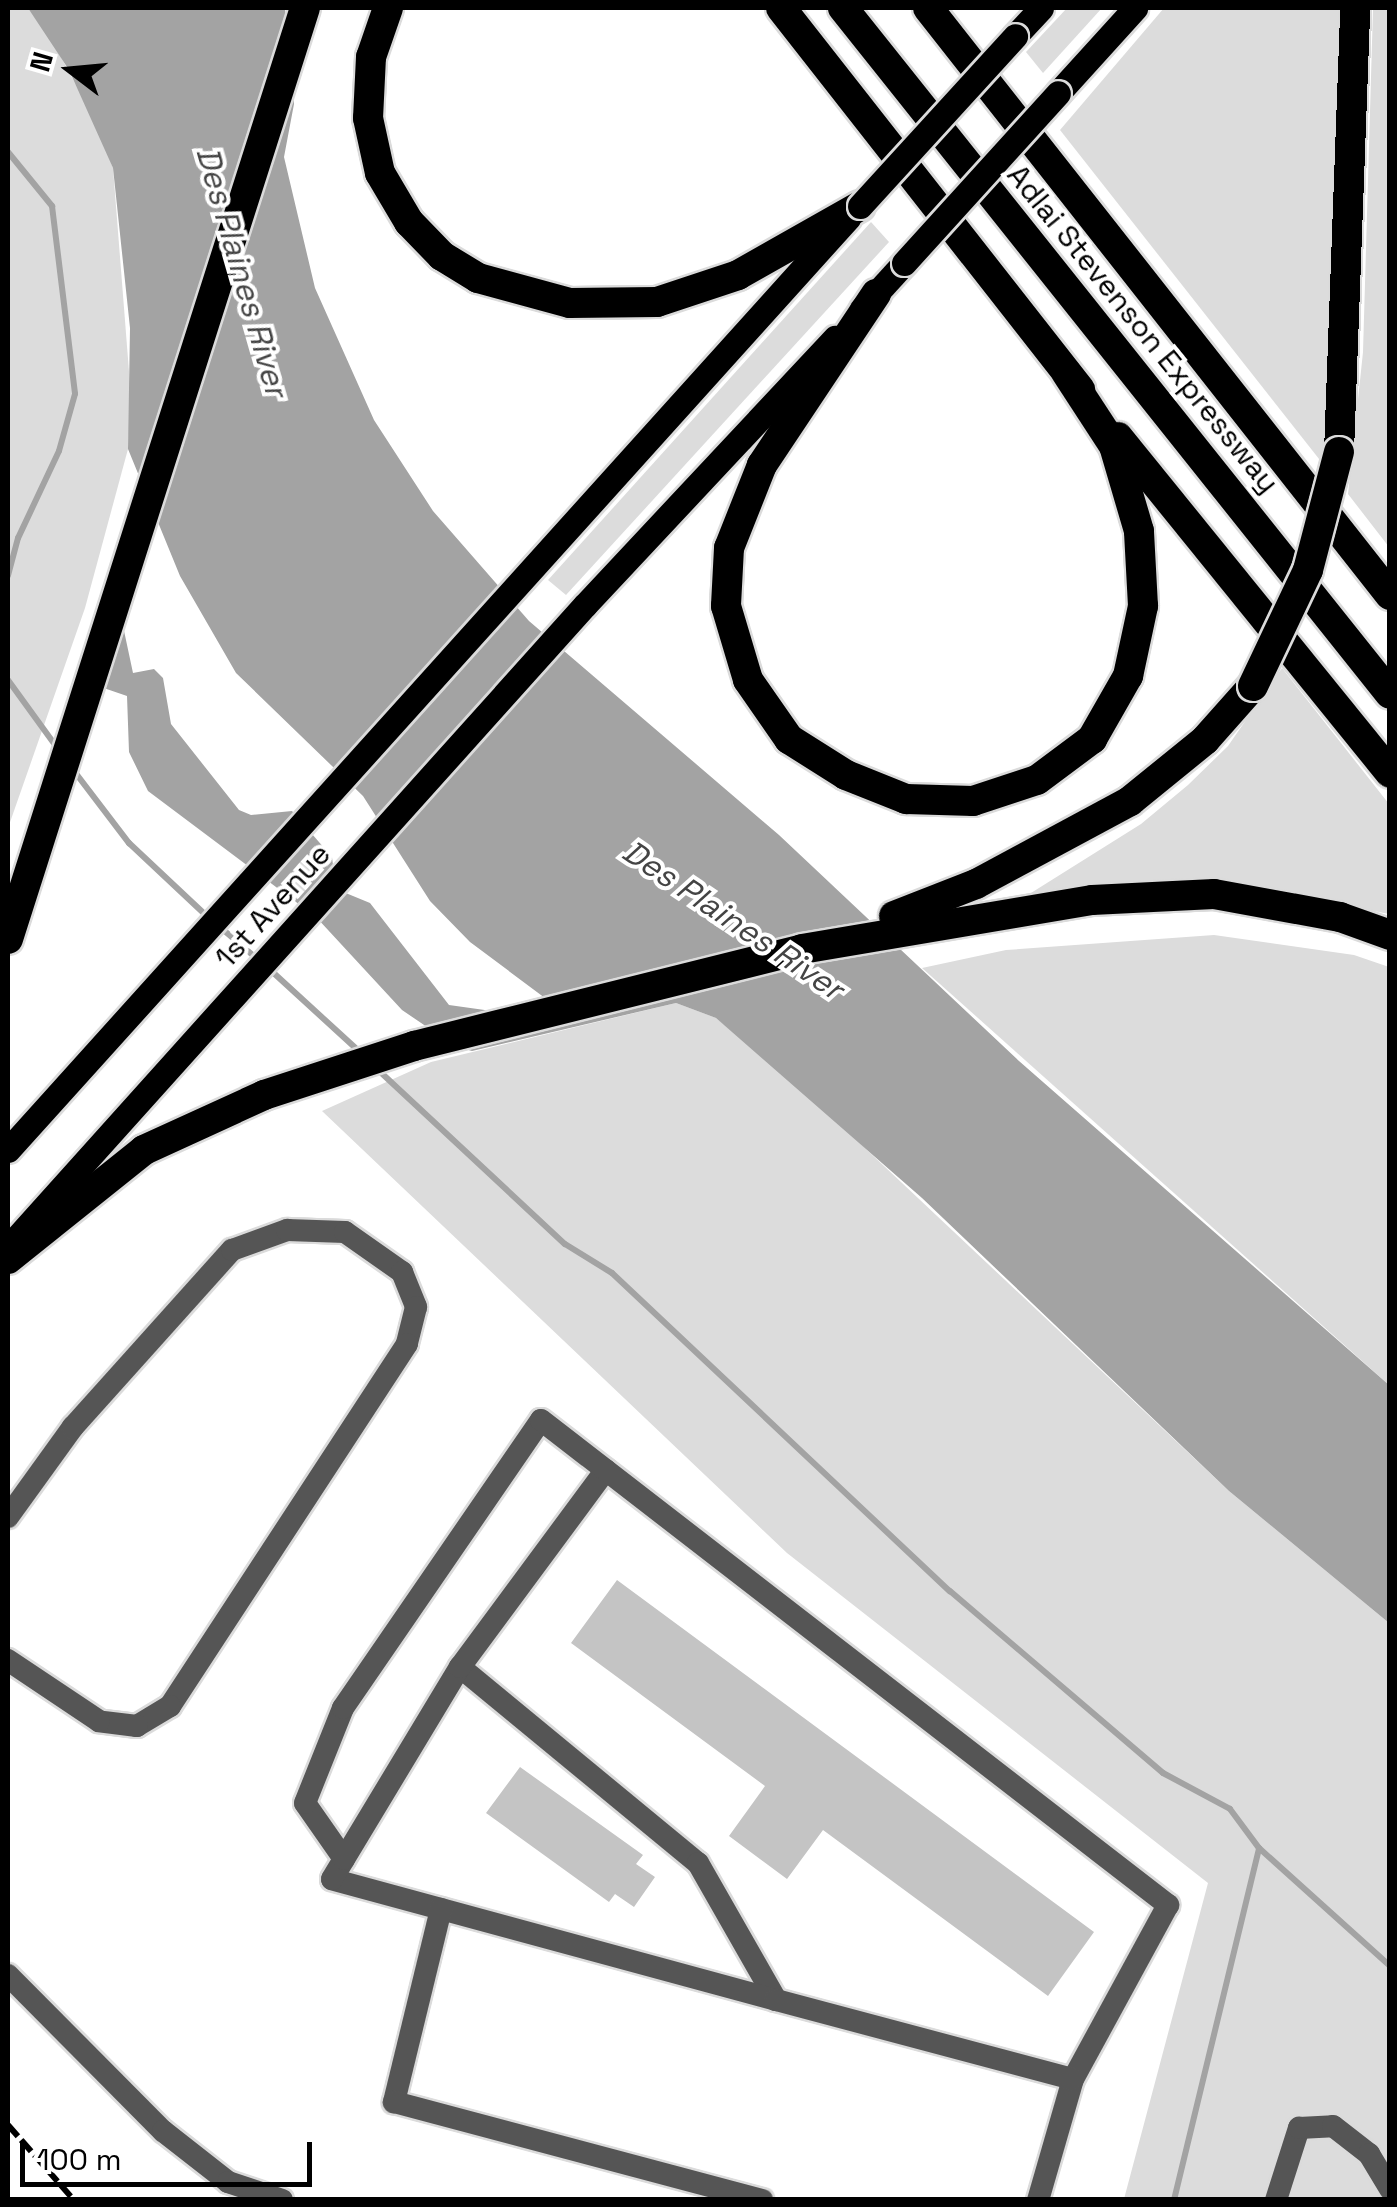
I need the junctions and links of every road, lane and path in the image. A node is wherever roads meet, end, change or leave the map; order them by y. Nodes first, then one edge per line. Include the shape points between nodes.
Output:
1 (304, 8) edge
2 (388, 8) edge
3 (758, 8) edge
4 (780, 8) edge
5 (842, 8) edge
6 (1041, 8) edge
7 (1135, 8) edge
8 (1354, 8) edge
9 (935, 13) edge
10 (833, 75) junction
11 (860, 206) junction
12 (876, 294) junction
13 (1067, 374) junction
14 (1390, 595) edge
15 (1390, 694) edge
16 (1390, 773) edge
17 (1390, 935) edge
18 (8, 939) edge
19 (802, 949) junction
20 (8, 1150) edge
21 (8, 1248) edge
22 (8, 1259) edge
23 (606, 1470) junction
24 (8, 1516) edge
25 (8, 1660) edge
26 (460, 1667) junction
27 (344, 1859) junction
28 (441, 1909) junction
29 (8, 1975) edge
30 (776, 2000) junction
31 (1073, 2079) junction
32 (1390, 2189) edge
33 (255, 2197) edge
34 (282, 2200) edge
35 (762, 2200) edge
36 (1038, 2200) edge
37 (1276, 2200) edge

1 - 18 highway
2 - 11 highway via 372,57 368,103 380,173 409,222 442,256 478,278 570,304 658,302 738,275
3 - 10 highway
4 - 10 highway
5 - 15 highway, Adlai Stevenson Expressway
6 - 11 main road, 1st Avenue, bridge
7 - 12 main road, 1st Avenue, bridge
8 - 19 highway, bridge via 1340,452 1308,570 1254,686 1205,740 1130,801 976,884
9 - 14 highway, Adlai Stevenson Expressway
10 - 13 highway
11 - 20 main road, 1st Avenue
12 - 13 highway via 762,464 728,568 726,606 748,680 789,740 846,775 906,799 973,801 1037,780 1092,740 1119,692 1144,606 1139,531 1114,446
12 - 21 main road, 1st Avenue via 585,605
13 - 16 highway
17 - 19 highway via 1340,917 1214,894 1092,900
19 - 22 highway via 414,1046 264,1094 144,1150
23 - 26 lane
23 - 27 lane via 541,1420 343,1708 305,1804
23 - 31 lane via 1168,1905
24 - 25 lane via 74,1427 232,1250 287,1230 345,1232 402,1272 416,1307 407,1344 170,1706 137,1726 99,1721
26 - 27 lane
26 - 30 lane via 698,1863
27 - 28 lane via 332,1879
28 - 30 lane
28 - 35 lane via 394,2102
29 - 33 lane via 163,2131
30 - 31 lane
31 - 36 lane
32 - 37 lane via 1369,2154 1333,2126 1299,2128
33 - 34 lane

